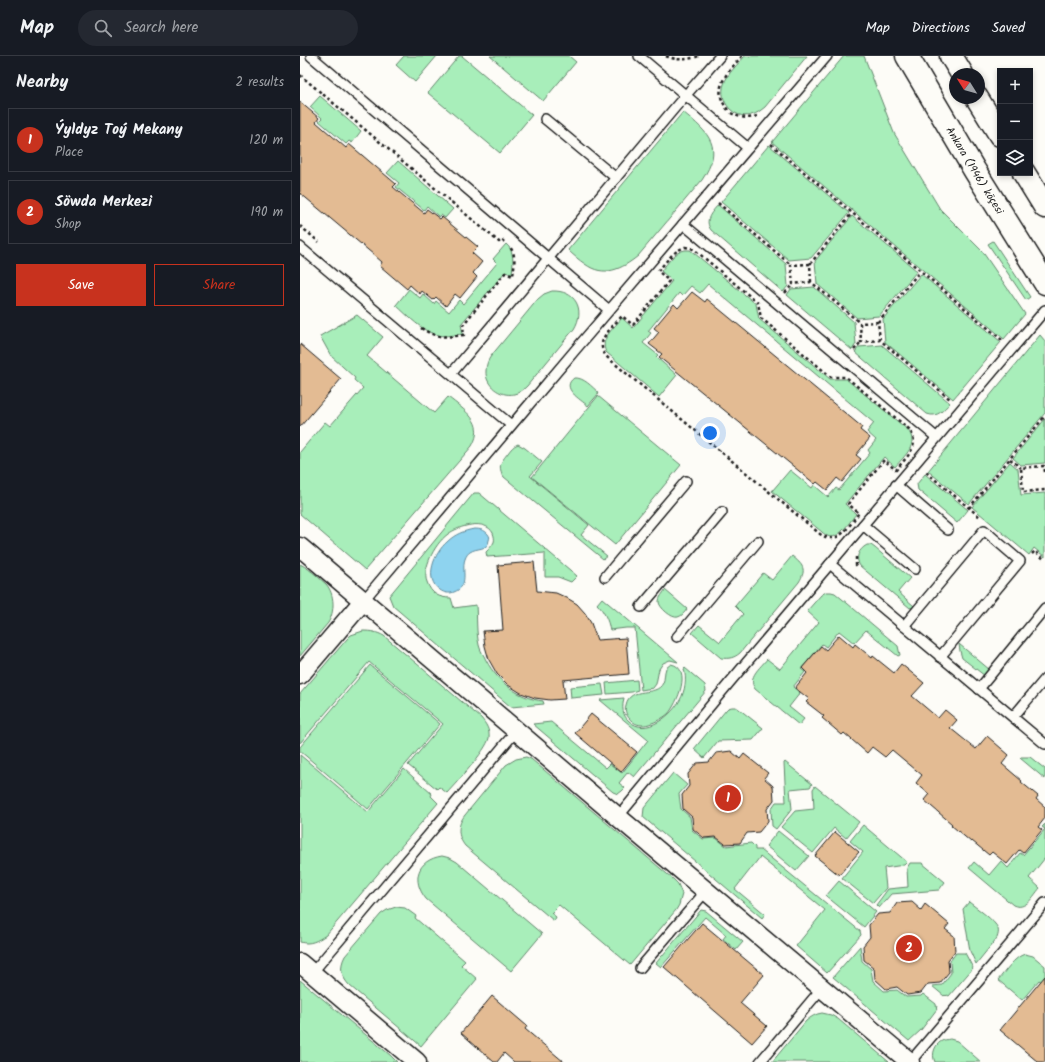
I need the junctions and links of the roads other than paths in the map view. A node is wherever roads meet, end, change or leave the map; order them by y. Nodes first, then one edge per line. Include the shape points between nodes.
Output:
1 (311, 56) edge
2 (639, 56) edge
3 (720, 56) edge
4 (827, 56) edge
5 (907, 56) edge
6 (951, 56) edge
7 (958, 68) edge
8 (685, 95) junction
9 (981, 104) edge
10 (545, 119) dead end
11 (997, 130) edge
12 (748, 148) junction
13 (1026, 176) edge
14 (616, 178) junction
15 (1045, 208) edge
16 (683, 224) junction
17 (300, 247) edge
18 (549, 258) junction
19 (1045, 283) edge
20 (609, 310) junction
21 (1045, 310) edge
22 (451, 374) junction
23 (511, 425) junction
24 (936, 437) junction
25 (686, 481) dead end
26 (896, 485) junction
27 (722, 512) dead end
28 (863, 524) junction
29 (948, 530) dead end
30 (758, 541) dead end
31 (300, 547) edge
32 (830, 564) junction
33 (915, 569) dead end
34 (605, 577) dead end
35 (363, 601) junction
36 (641, 607) dead end
37 (1045, 608) edge
38 (904, 626) junction
39 (677, 637) dead end
40 (940, 657) junction
41 (300, 675) edge
42 (1045, 679) edge
43 (979, 689) junction
44 (1013, 717) junction
45 (517, 730) junction
46 (1045, 744) edge
47 (618, 817) junction
48 (706, 891) junction
49 (1045, 903) edge
50 (306, 968) edge
51 (640, 968) dead end
52 (822, 988) junction
53 (417, 1062) edge
54 (760, 1062) edge
55 (910, 1062) edge

1 - 18 lane
2 - 8 lane
3 - 8 lane
4 - 12 lane
5 - 19 main road, Ankara (1946) köçesi via 974,171
6 - 7 main road
8 - 12 lane
8 - 14 lane
9 - 11 main road
10 - 14 lane
12 - 16 lane
13 - 15 main road
14 - 18 lane
16 - 20 lane
16 - 24 lane
17 - 22 lane
18 - 20 lane
18 - 22 lane
20 - 23 lane
21 - 24 lane
22 - 23 lane
23 - 35 lane
24 - 26 lane
25 - 34 lane
26 - 28 lane
26 - 29 lane
27 - 36 lane
28 - 32 lane
28 - 33 lane
30 - 39 lane
31 - 35 street
32 - 38 lane
32 - 47 lane
35 - 41 street
35 - 45 street
37 - 43 lane
38 - 40 lane
38 - 40 lane via 984,530 1020,561
40 - 43 lane
42 - 44 lane
43 - 44 lane
44 - 46 lane
45 - 47 street
45 - 50 lane
47 - 48 street
48 - 51 lane
48 - 52 street
49 - 55 lane
50 - 53 street
52 - 54 lane
52 - 55 street

